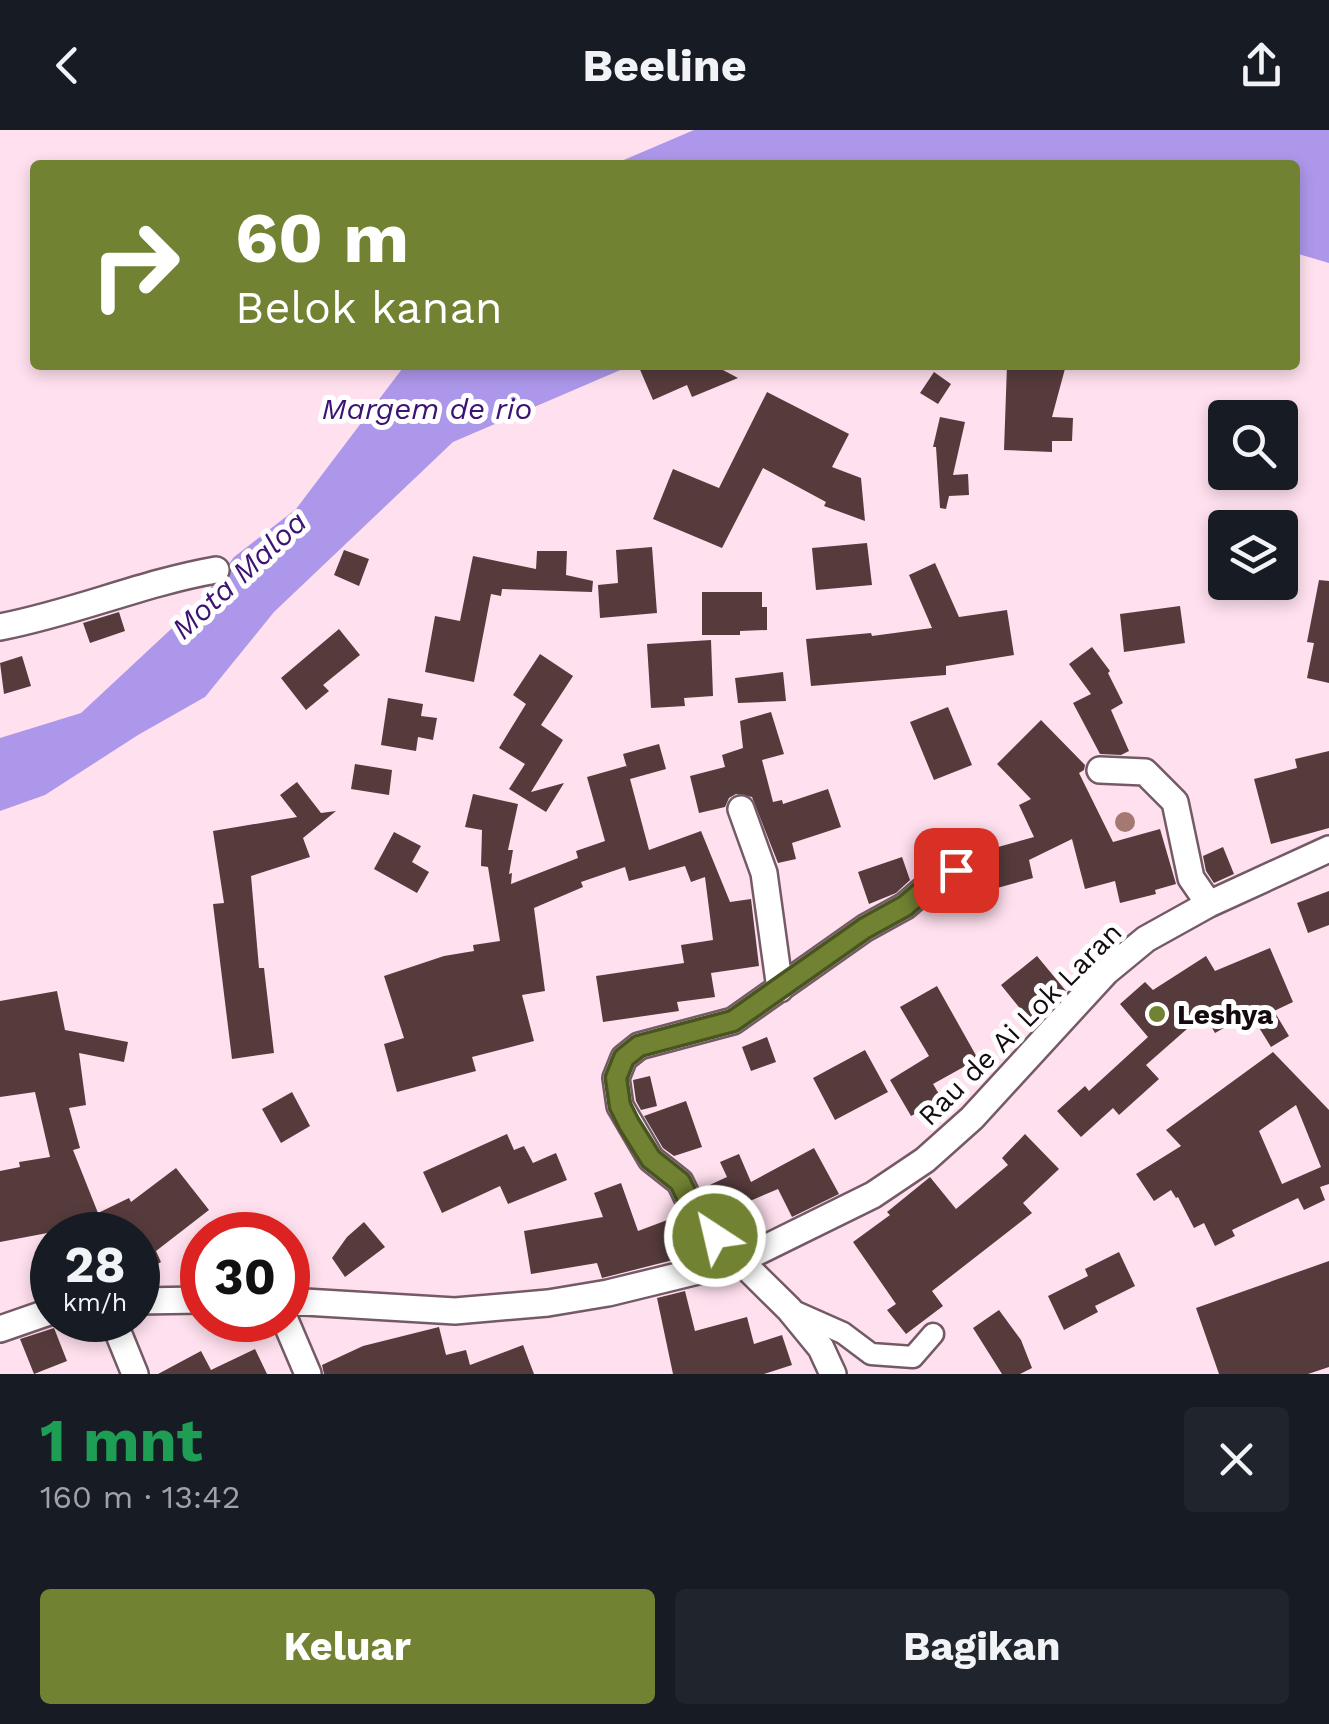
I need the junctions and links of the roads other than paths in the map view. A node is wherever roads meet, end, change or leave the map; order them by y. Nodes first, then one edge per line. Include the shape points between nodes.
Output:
1 (216, 570) dead end
2 (0, 626) edge
3 (1100, 770) dead end
4 (741, 809) dead end
5 (1329, 849) edge
6 (956, 870) dead end
7 (1208, 904) junction
8 (780, 989) junction
9 (739, 1260) junction
10 (310, 1302) edge
11 (789, 1309) junction
12 (30, 1318) edge
13 (0, 1328) edge
14 (933, 1334) dead end
15 (122, 1342) edge
16 (294, 1342) edge
17 (136, 1374) edge
18 (308, 1374) edge
19 (833, 1374) edge

1 - 2 street
3 - 7 street via 1145,772 1175,802 1191,878
4 - 8 street via 764,873
5 - 7 street, Rau de Ai Lok Laran
6 - 8 street
7 - 9 street, Rau de Ai Lok Laran via 1146,939 1106,972 925,1160 874,1196
8 - 9 street via 733,1021 639,1046 624,1058 616,1078 620,1106 651,1159 680,1182 692,1207
9 - 10 street, Rau de Ai Lok Laran via 529,1305 455,1311
9 - 11 street
11 - 14 street via 871,1354 914,1357
11 - 19 street
12 - 13 street
15 - 17 street
16 - 18 street

